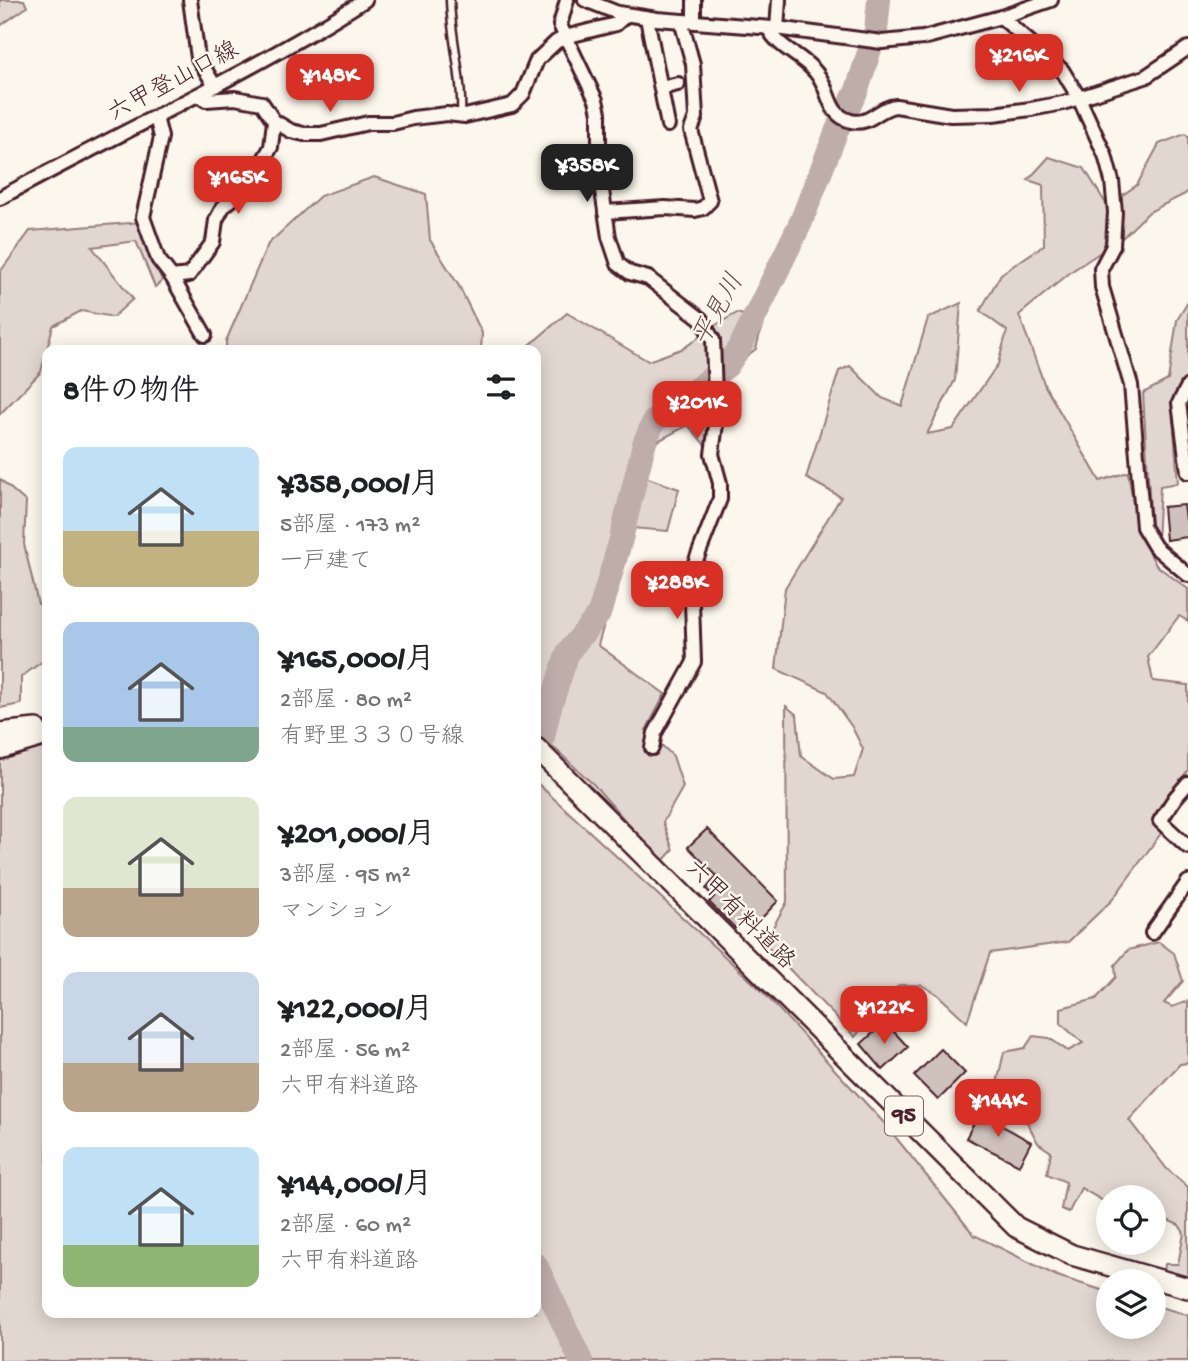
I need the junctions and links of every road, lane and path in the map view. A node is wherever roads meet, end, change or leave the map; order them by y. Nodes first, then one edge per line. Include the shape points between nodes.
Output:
1 (190, 0) edge
2 (365, 0) edge
3 (450, 0) edge
4 (567, 0) edge
5 (585, 0) edge
6 (694, 0) edge
7 (779, 0) edge
8 (1051, 0) edge
9 (626, 15) junction
10 (646, 18) junction
11 (1001, 18) junction
12 (687, 21) junction
13 (773, 29) junction
14 (565, 37) junction
15 (1188, 48) edge
16 (678, 84) dead end
17 (215, 86) junction
18 (661, 88) junction
19 (198, 95) junction
20 (1078, 96) junction
21 (461, 116) junction
22 (156, 117) junction
23 (274, 121) junction
24 (668, 125) dead end
25 (0, 198) edge
26 (605, 212) junction
27 (172, 277) junction
28 (205, 335) dead end
29 (1188, 386) edge
30 (1188, 472) edge
31 (1188, 575) edge
32 (42, 729) edge
33 (0, 733) edge
34 (42, 736) edge
35 (0, 748) edge
36 (652, 748) dead end
37 (541, 753) edge
38 (1188, 783) edge
39 (1188, 847) edge
40 (1188, 882) edge
41 (1152, 933) dead end
42 (1188, 1288) edge

1 - 17 street via 198,58
2 - 17 street, 六甲登山口線
3 - 21 lane
4 - 14 street via 560,25
5 - 9 street
6 - 12 street
7 - 13 street
8 - 11 street
9 - 10 street
9 - 14 street via 616,24
10 - 12 street
10 - 18 street
11 - 13 street via 923,38 882,41
11 - 20 street via 1062,70
12 - 13 street
12 - 26 street via 696,117 691,130 710,201 695,211
13 - 20 street via 773,37 804,59 821,79 828,101 845,118 863,121 888,107 993,114 1053,105
14 - 21 street via 537,60 523,94 512,105
14 - 26 street via 596,100
15 - 20 street via 1145,78
16 - 18 street
17 - 19 street, 六甲登山口線
18 - 24 street
19 - 22 street, 六甲登山口線
19 - 23 street via 206,100 235,98 262,103
20 - 31 street via 1112,181 1113,246 1101,269 1102,287 1131,385 1143,527 1155,547
21 - 23 street via 368,123 321,134 291,131
22 - 25 street, 六甲登山口線
22 - 27 street via 161,137 143,217 158,259
23 - 27 street via 271,147 249,185 223,207 216,220 214,242 189,275
26 - 36 street via 618,264 630,274 648,278 701,319 713,340 716,425 712,454 720,499 691,573 694,662 655,733
27 - 28 street
29 - 30 street via 1179,402
32 - 33 main road
34 - 35 main road
37 - 42 main road, 六甲有料道路 / 95 via 1016,1227 1072,1255
38 - 39 street via 1160,821
40 - 41 street

